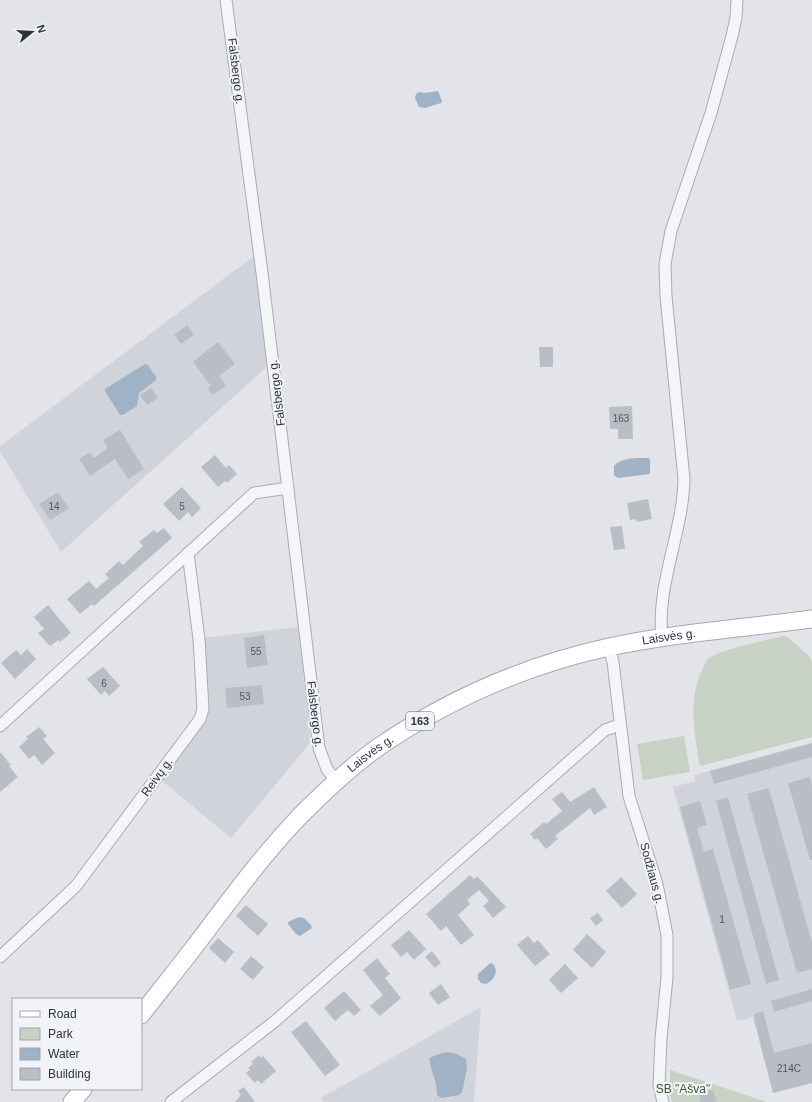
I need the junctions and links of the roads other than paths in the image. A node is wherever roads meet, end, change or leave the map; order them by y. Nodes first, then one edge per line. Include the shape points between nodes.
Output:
1 (226, 0) edge
2 (737, 0) edge
3 (288, 488) junction
4 (188, 553) junction
5 (812, 619) edge
6 (662, 638) junction
7 (609, 647) junction
8 (620, 725) junction
9 (0, 726) edge
10 (336, 781) junction
11 (0, 957) edge
12 (142, 1014) edge
13 (81, 1090) edge
14 (72, 1102) edge
15 (172, 1102) edge
16 (662, 1102) edge

1 - 3 street, Falsbergo g.
2 - 6 street via 732,36 711,113 671,231 665,264 684,479 683,501 663,595 660,617
3 - 4 street via 254,493
3 - 10 street, Falsbergo g. via 319,748 327,769
4 - 9 street
4 - 11 street, Reivų g. via 199,639 203,708 200,719 76,886
5 - 6 main road, Laisvės g. / 163
6 - 7 main road, Laisvės g. / 163
7 - 8 street, Sodžiaus g.
7 - 10 main road, Laisvės g. / 163 via 531,669 464,697 380,746
8 - 15 street via 605,730 274,1022
8 - 16 street, Sodžiaus g. via 630,796 657,884 667,934 667,977 659,1084
10 - 12 main road, Laisvės g. / 163 via 268,852
13 - 14 main road

